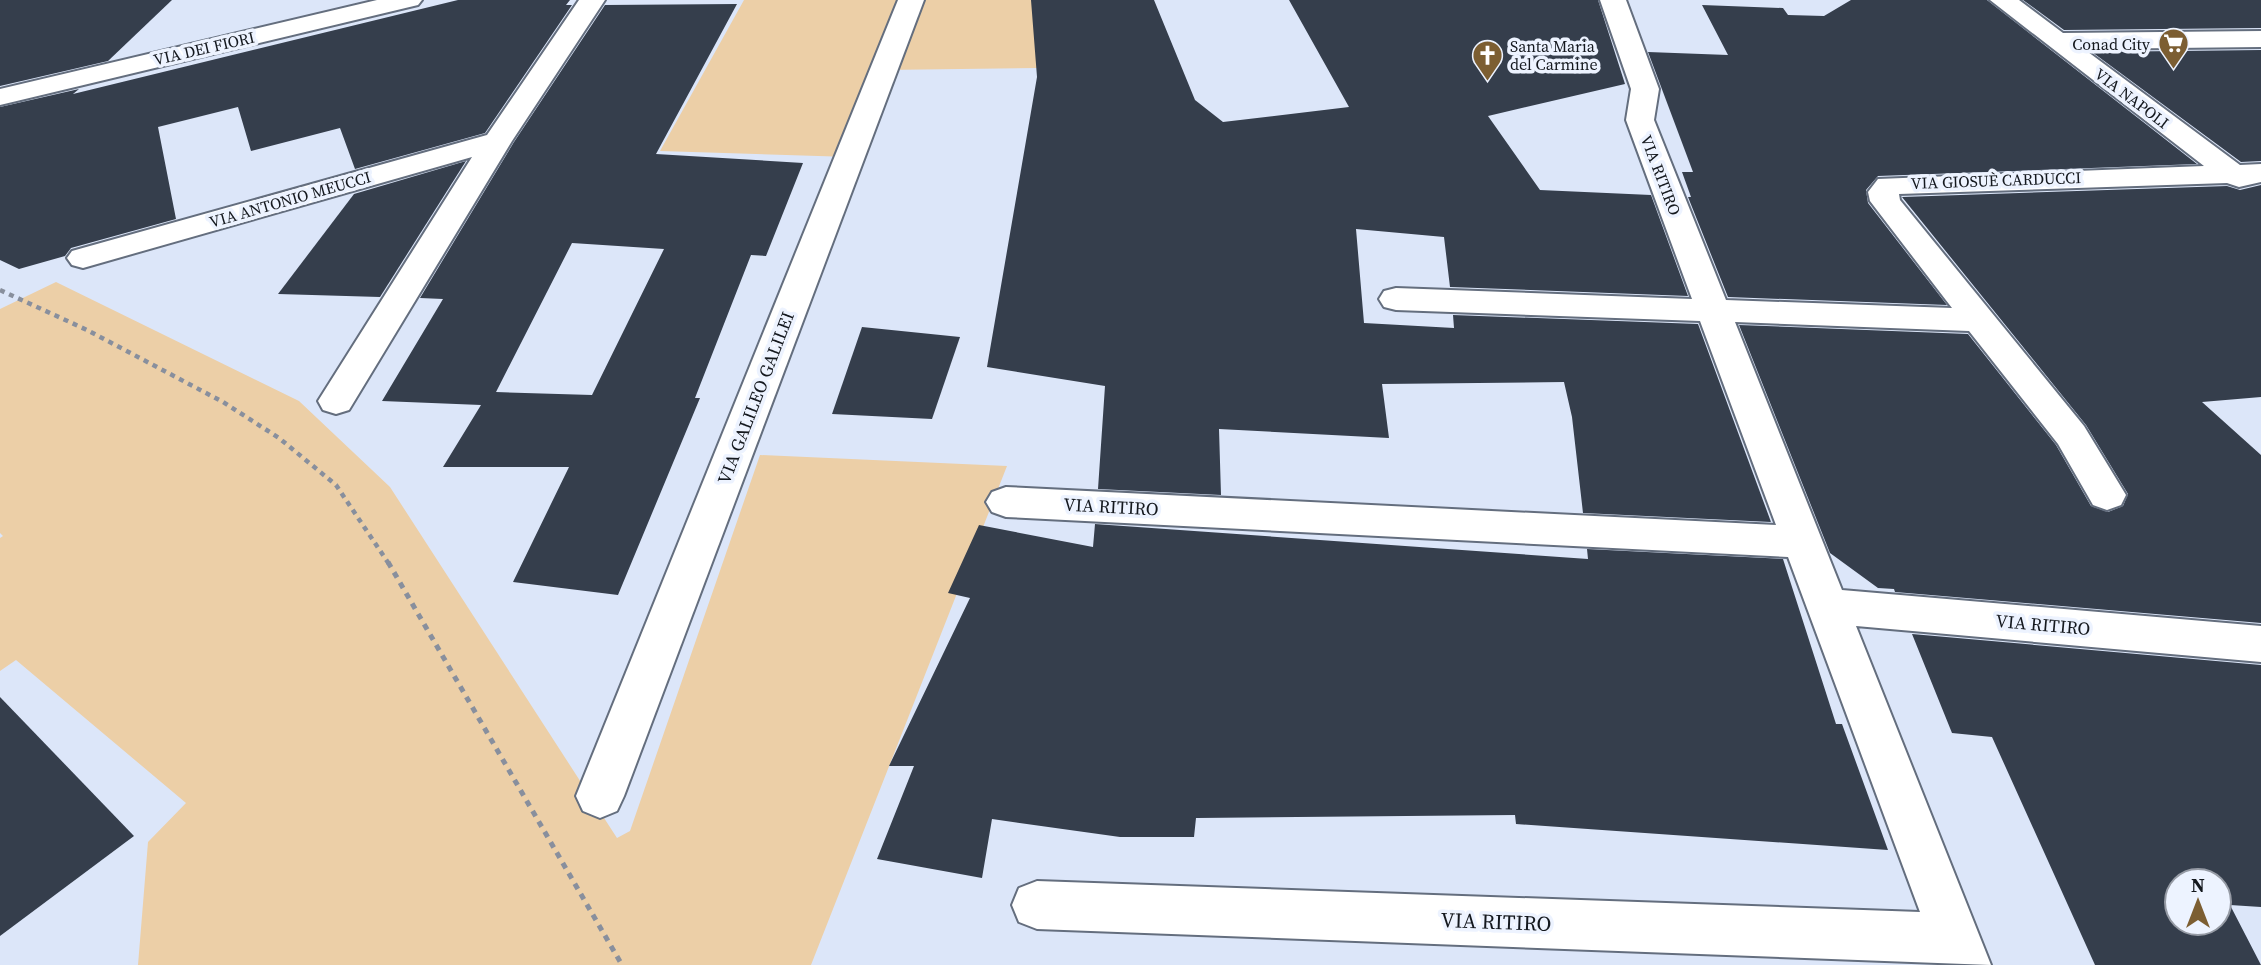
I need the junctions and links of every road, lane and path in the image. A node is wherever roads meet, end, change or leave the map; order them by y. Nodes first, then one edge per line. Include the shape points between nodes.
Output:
1 (592, 0) edge
2 (911, 0) edge
3 (1613, 0) edge
4 (2003, 0) edge
5 (394, 2) edge
6 (2261, 39) edge
7 (2056, 41) junction
8 (0, 97) edge
9 (497, 141) junction
10 (2246, 173) edge
11 (2261, 194) edge
12 (83, 258) dead end
13 (0, 290) edge
14 (1396, 299) dead end
15 (1713, 308) junction
16 (1979, 320) junction
17 (336, 401) dead end
18 (2107, 495) dead end
19 (1006, 502) dead end
20 (1803, 542) junction
21 (1826, 606) junction
22 (2261, 644) edge
23 (600, 796) dead end
24 (1037, 905) dead end
25 (1960, 952) edge
26 (622, 965) edge

1 - 9 street
2 - 23 street, VIA GALILEO GALILEI
3 - 15 street, VIA RITIRO via 1645,89 1640,120
4 - 7 street, VIA NAPOLI
5 - 8 street, VIA DEI FIORI
6 - 7 street
7 - 10 street, VIA NAPOLI
9 - 12 street, VIA ANTONIO MEUCCI
9 - 17 street
10 - 11 street, VIA NAPOLI
10 - 16 street, VIA GIOSUÈ CARDUCCI via 1889,185 1883,192 1885,201
13 - 26 path via 223,402 279,438 336,485 391,567
14 - 15 street
15 - 16 street
15 - 20 street, VIA RITIRO
16 - 18 street, VIA GIOSUÈ CARDUCCI via 2071,435
19 - 20 street, VIA RITIRO
20 - 21 street, VIA RITIRO
21 - 22 street, VIA RITIRO
21 - 25 street, VIA RITIRO
24 - 25 street, VIA RITIRO

